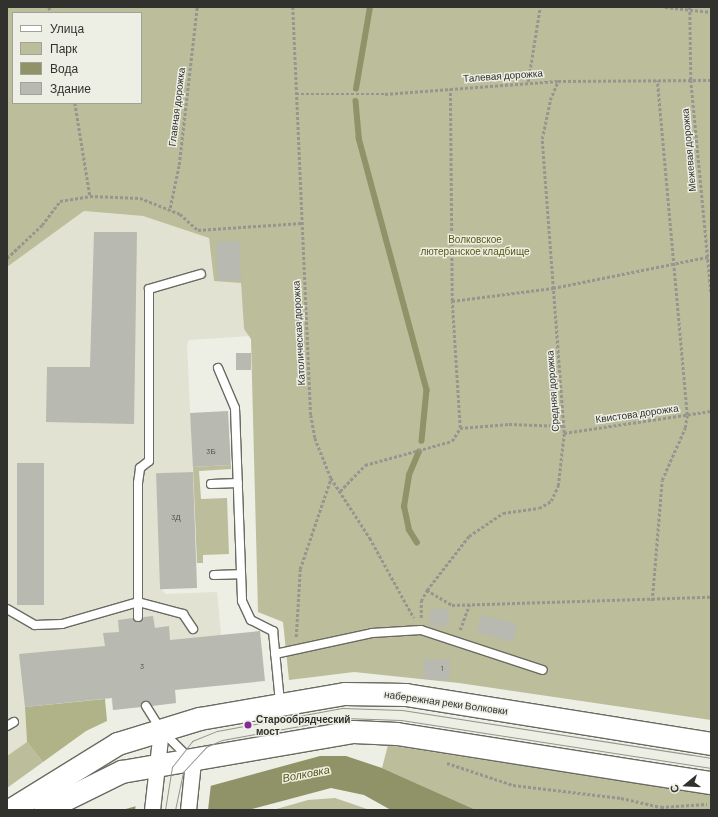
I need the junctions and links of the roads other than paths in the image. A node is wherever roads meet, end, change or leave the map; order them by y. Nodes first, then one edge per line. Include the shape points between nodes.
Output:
1 (201, 274) dead end
2 (218, 368) dead end
3 (238, 483) junction
4 (210, 484) dead end
5 (239, 574) junction
6 (214, 575) dead end
7 (138, 602) junction
8 (7, 609) edge
9 (138, 618) dead end
10 (193, 629) dead end
11 (275, 654) junction
12 (544, 670) dead end
13 (280, 703) junction
14 (146, 706) dead end
15 (161, 730) junction
16 (711, 744) edge
17 (194, 762) junction
18 (157, 766) junction
19 (711, 783) edge
20 (153, 804) edge
21 (11, 810) edge
22 (45, 810) edge
23 (188, 810) edge

1 - 7 lane via 149,289 149,461 140,468 138,483
2 - 3 lane via 235,408
3 - 4 lane
3 - 5 lane
5 - 6 lane
5 - 11 lane via 248,614 251,620 273,631
7 - 8 lane via 62,624 35,624
7 - 9 lane
7 - 10 lane via 183,614
11 - 12 lane via 372,633 421,630
11 - 13 lane
13 - 15 street, набережная реки Волковки
13 - 16 street, набережная реки Волковки via 327,695 406,695
14 - 15 lane
15 - 17 lane
15 - 18 street
15 - 21 street, набережная реки Волковки via 118,744
17 - 18 street
17 - 19 street via 324,736 377,732
17 - 23 street
18 - 20 street
18 - 22 street via 122,772

